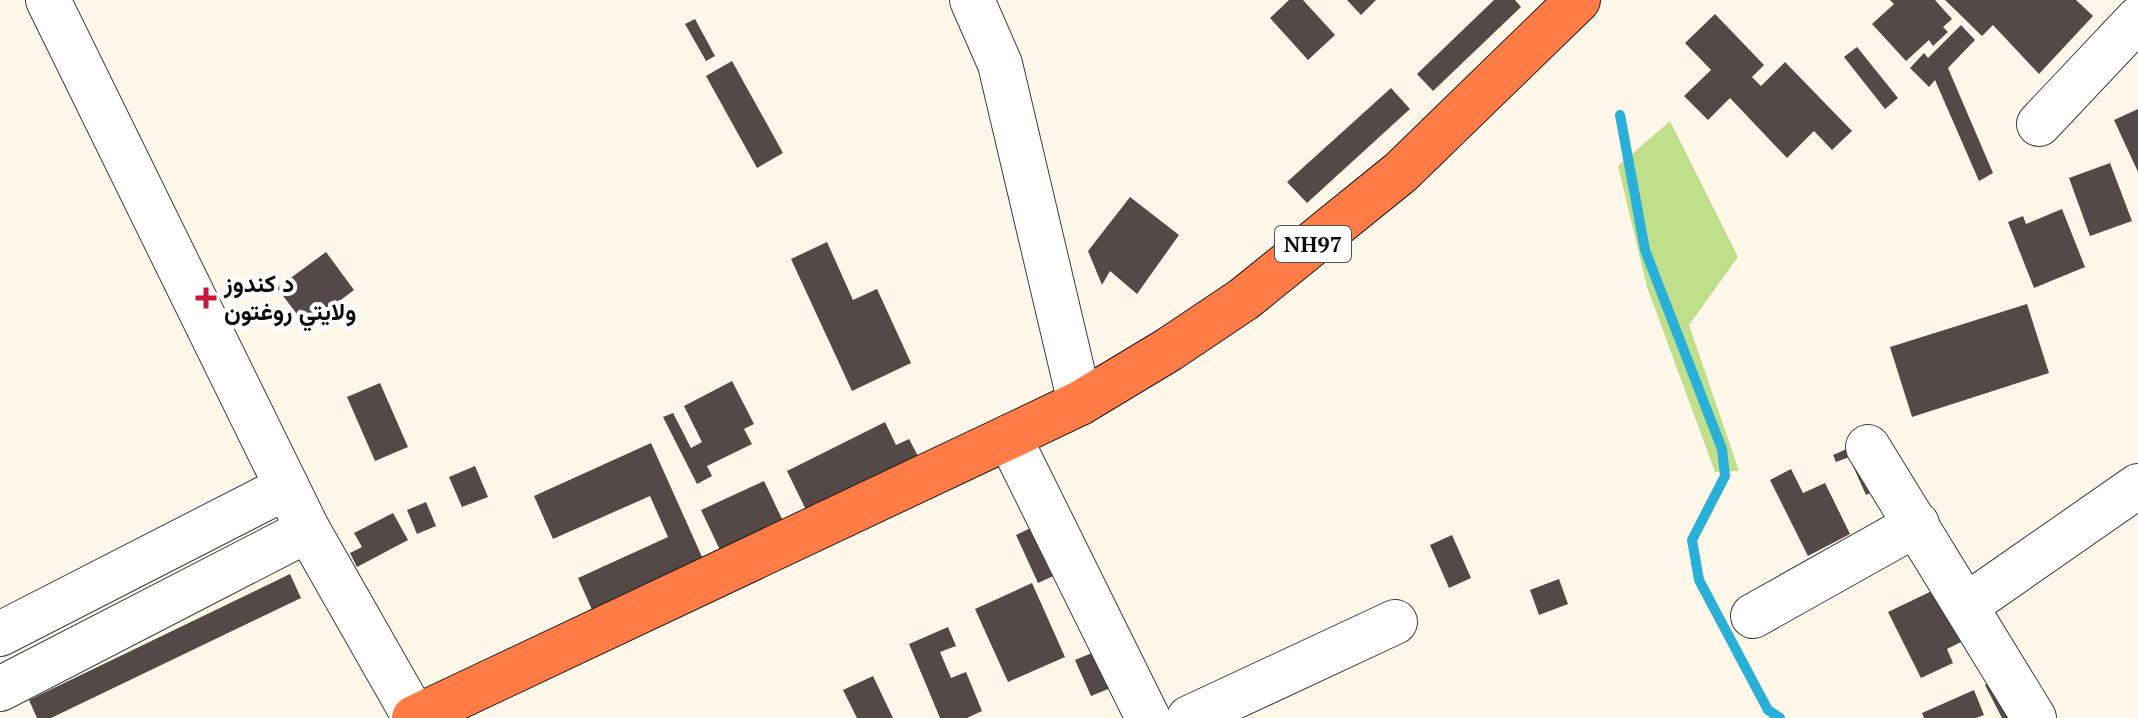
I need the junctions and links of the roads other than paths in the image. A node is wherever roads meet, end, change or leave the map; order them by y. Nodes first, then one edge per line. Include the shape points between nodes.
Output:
1 (48, 0) edge
2 (972, 0) edge
3 (1578, 0) edge
4 (2138, 19) edge
5 (2039, 124) dead end
6 (1080, 403) junction
7 (1009, 437) junction
8 (1868, 447) dead end
9 (2138, 486) edge
10 (287, 487) junction
11 (1917, 524) junction
12 (308, 530) junction
13 (1967, 605) junction
14 (1753, 616) dead end
15 (1395, 622) dead end
16 (0, 634) edge
17 (0, 689) edge
18 (414, 718) edge
19 (1148, 718) edge
20 (1189, 718) edge
21 (2034, 718) edge

1 - 10 street
2 - 6 street via 1000,64
3 - 6 highway, NH97 via 1357,208 1244,299
4 - 5 street
6 - 7 highway, NH97
7 - 18 highway
7 - 19 street
8 - 11 street
9 - 13 street
10 - 12 street
10 - 16 street
11 - 13 street
11 - 14 street
12 - 17 street
12 - 18 street
13 - 21 street
15 - 20 street

